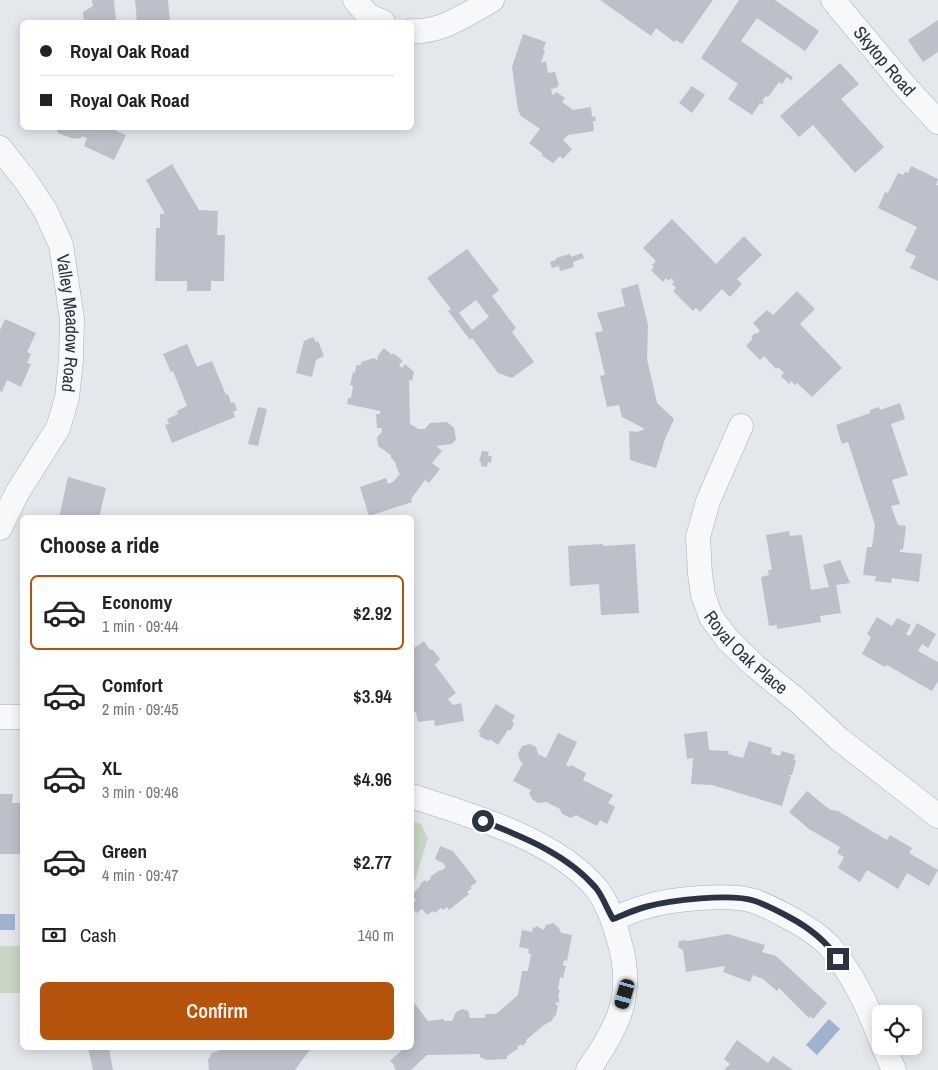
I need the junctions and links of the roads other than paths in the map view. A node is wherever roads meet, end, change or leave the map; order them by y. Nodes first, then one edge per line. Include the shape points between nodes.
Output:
1 (355, 0) edge
2 (492, 0) edge
3 (833, 0) edge
4 (378, 20) edge
5 (414, 31) edge
6 (938, 122) edge
7 (0, 148) edge
8 (741, 426) dead end
9 (0, 528) edge
10 (0, 717) edge
11 (20, 717) edge
12 (414, 797) edge
13 (938, 816) edge
14 (613, 919) junction
15 (872, 1018) edge
16 (887, 1055) edge
17 (588, 1070) edge
18 (894, 1070) edge

1 - 4 street via 369,16
2 - 5 street via 434,29
3 - 6 street, Skytop Road
7 - 9 street, Valley Meadow Road via 45,210 61,245 72,319 67,398 58,428 16,493
8 - 13 street, Royal Oak Place via 708,501 698,537 702,588 711,617 728,640 755,666 839,739
10 - 11 street
12 - 14 street via 519,835 558,856 597,890
14 - 15 street via 646,906 711,897 753,900 802,924 830,948 853,981
14 - 17 street via 625,960 625,994 616,1026
16 - 18 street

